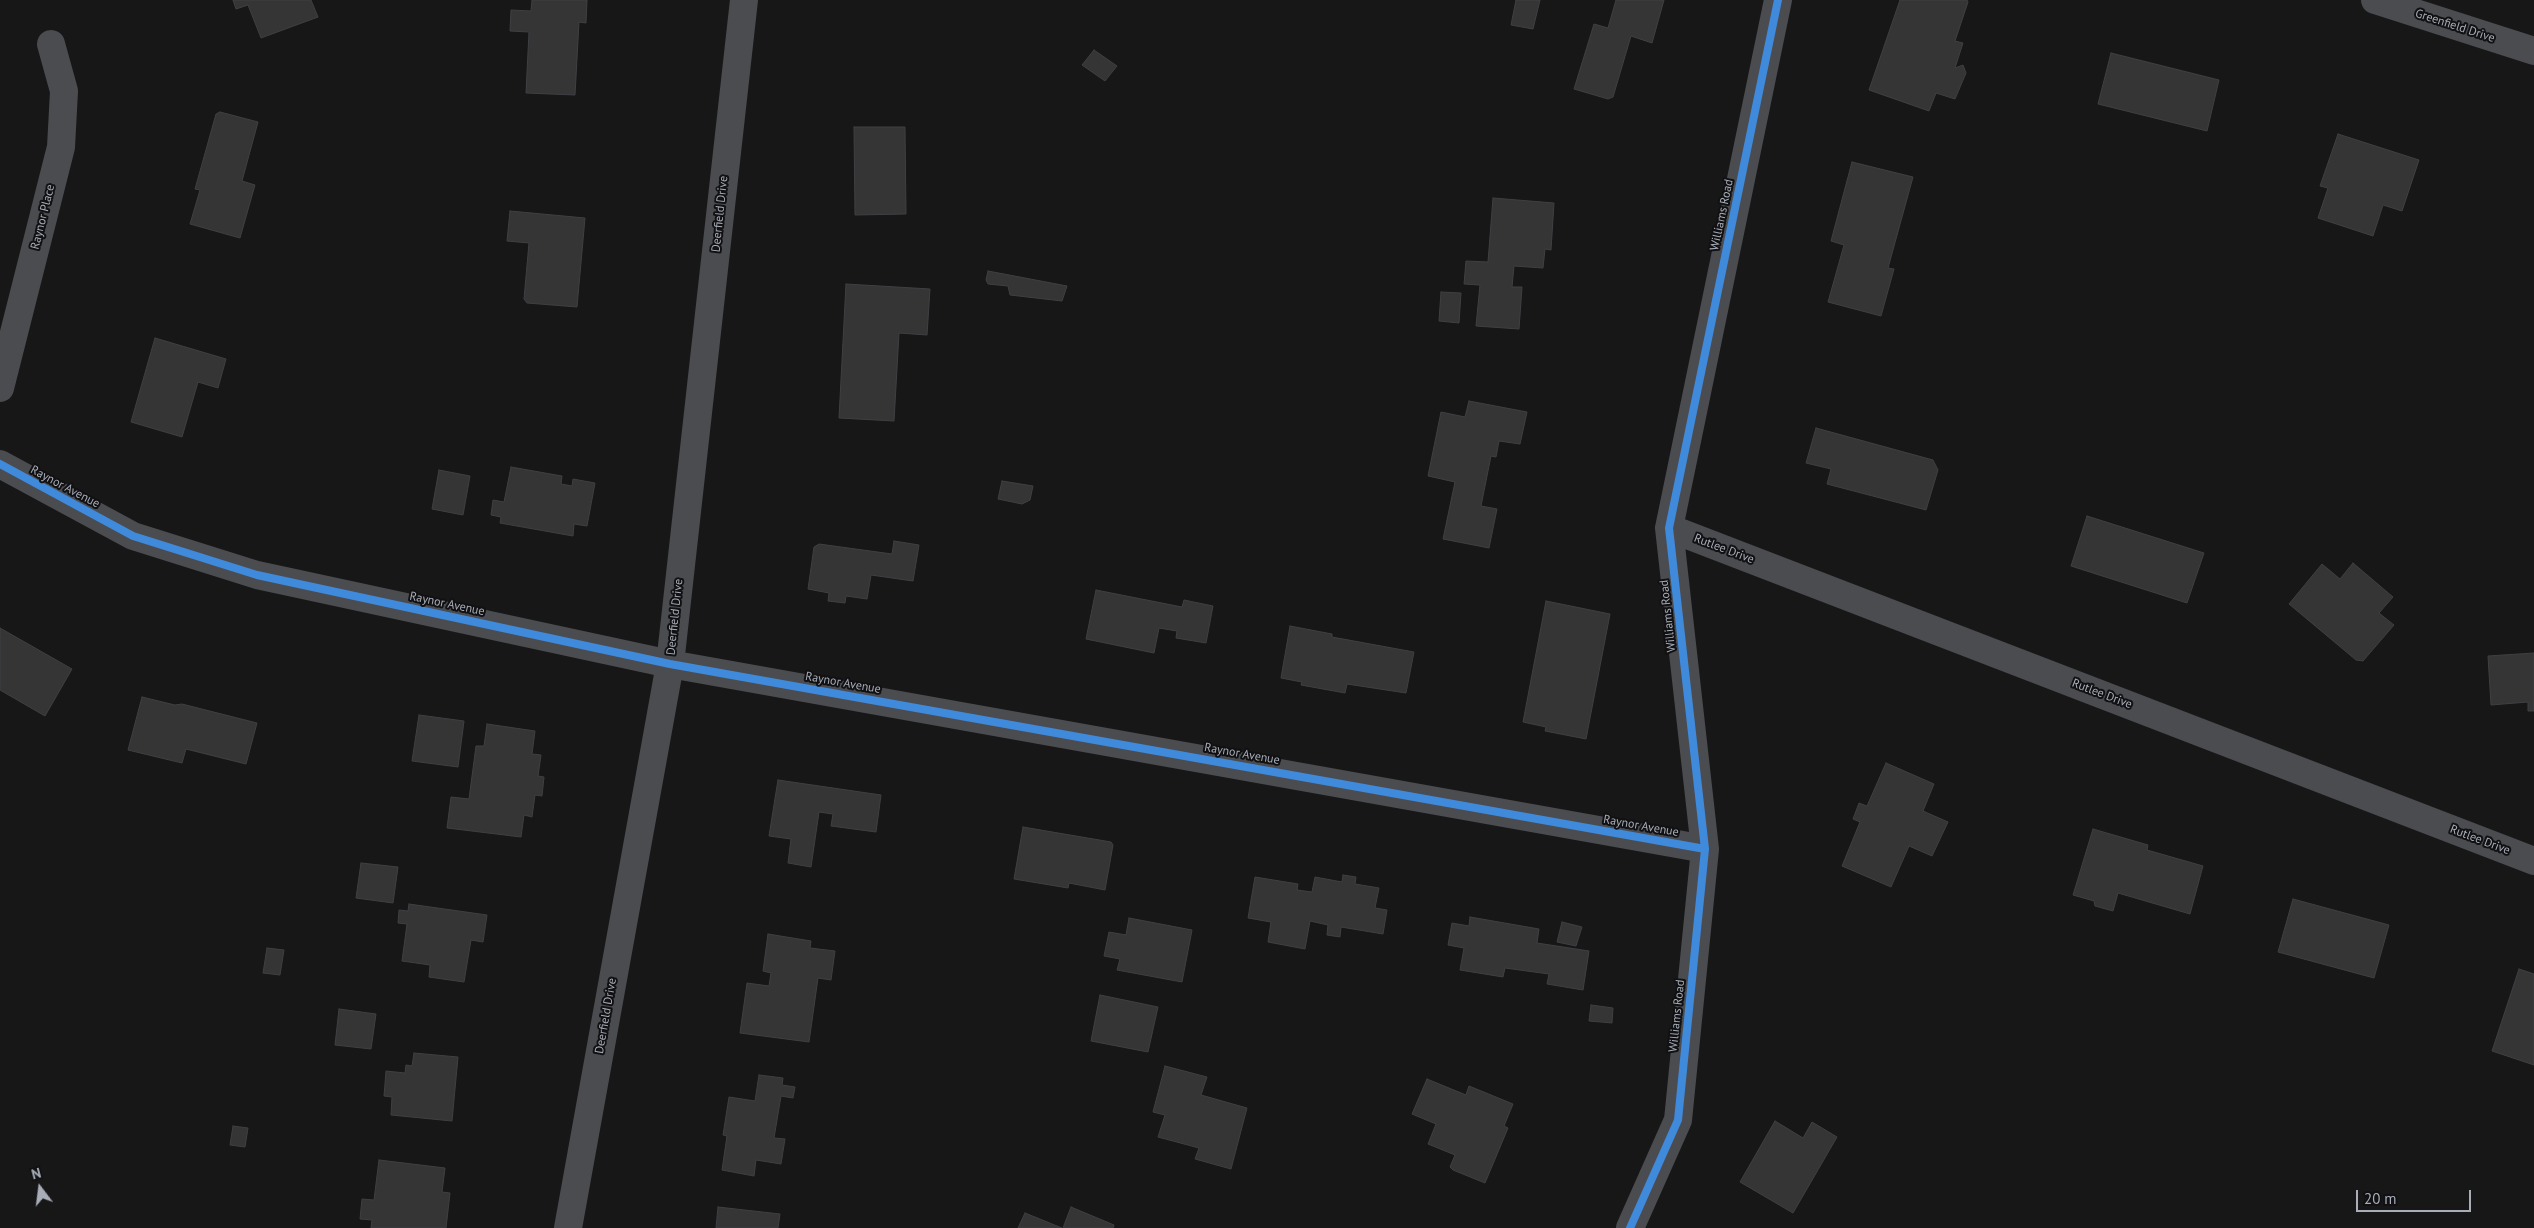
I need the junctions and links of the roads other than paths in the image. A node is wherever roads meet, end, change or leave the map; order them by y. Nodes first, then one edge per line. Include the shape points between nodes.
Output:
1 (744, 0) edge
2 (1778, 0) edge
3 (2375, 0) edge
4 (51, 44) dead end
5 (2534, 51) edge
6 (0, 388) edge
7 (0, 464) edge
8 (1669, 528) junction
9 (670, 664) junction
10 (1705, 848) junction
11 (2534, 861) edge
12 (568, 1228) edge
13 (1630, 1228) edge

1 - 9 street, Deerfield Drive
2 - 8 street, Williams Road
3 - 5 street, Greenfield Drive
4 - 6 street, Raynor Place via 64,91 61,147
7 - 9 street, Raynor Avenue via 133,536 257,575
8 - 10 street, Williams Road
8 - 11 street, Rutlee Drive
9 - 10 street, Raynor Avenue
9 - 12 street, Deerfield Drive
10 - 13 street, Williams Road via 1678,1120

